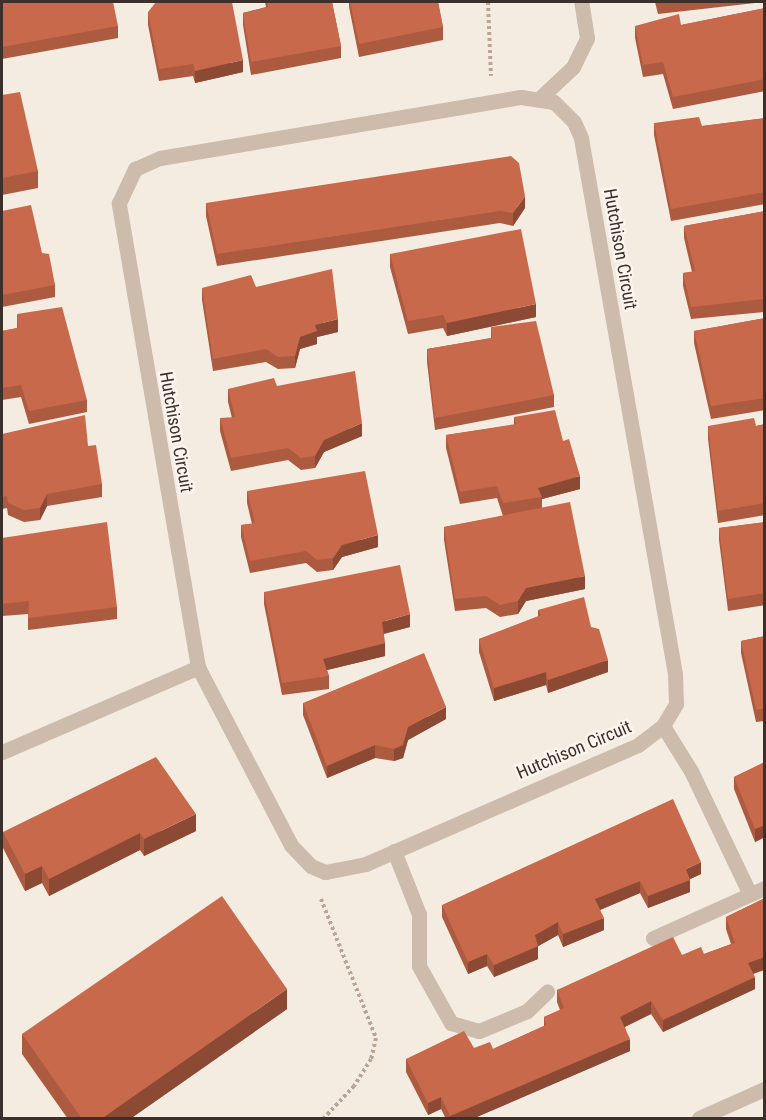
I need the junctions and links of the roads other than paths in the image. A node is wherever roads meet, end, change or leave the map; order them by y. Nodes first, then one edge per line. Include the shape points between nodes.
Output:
1 (581, 2) edge
2 (540, 98) junction
3 (198, 668) junction
4 (663, 726) junction
5 (2, 752) edge
6 (394, 851) junction
7 (765, 888) edge
8 (750, 894) junction
9 (653, 938) dead end
10 (547, 992) dead end
11 (765, 1089) edge
12 (699, 1119) edge

1 - 2 street via 587,38 573,67
2 - 3 street, Hutchison Circuit via 492,100 185,151 135,169 124,186 119,220
2 - 4 street, Hutchison Circuit via 564,109 581,138 675,674 676,704
3 - 5 street
3 - 6 street, Hutchison Circuit via 291,845 311,866 325,873 350,870
4 - 6 street, Hutchison Circuit via 638,745
4 - 8 street via 691,771
6 - 10 street via 419,914 419,966 451,1023 479,1031 527,1011
7 - 8 street
8 - 9 street
11 - 12 street

